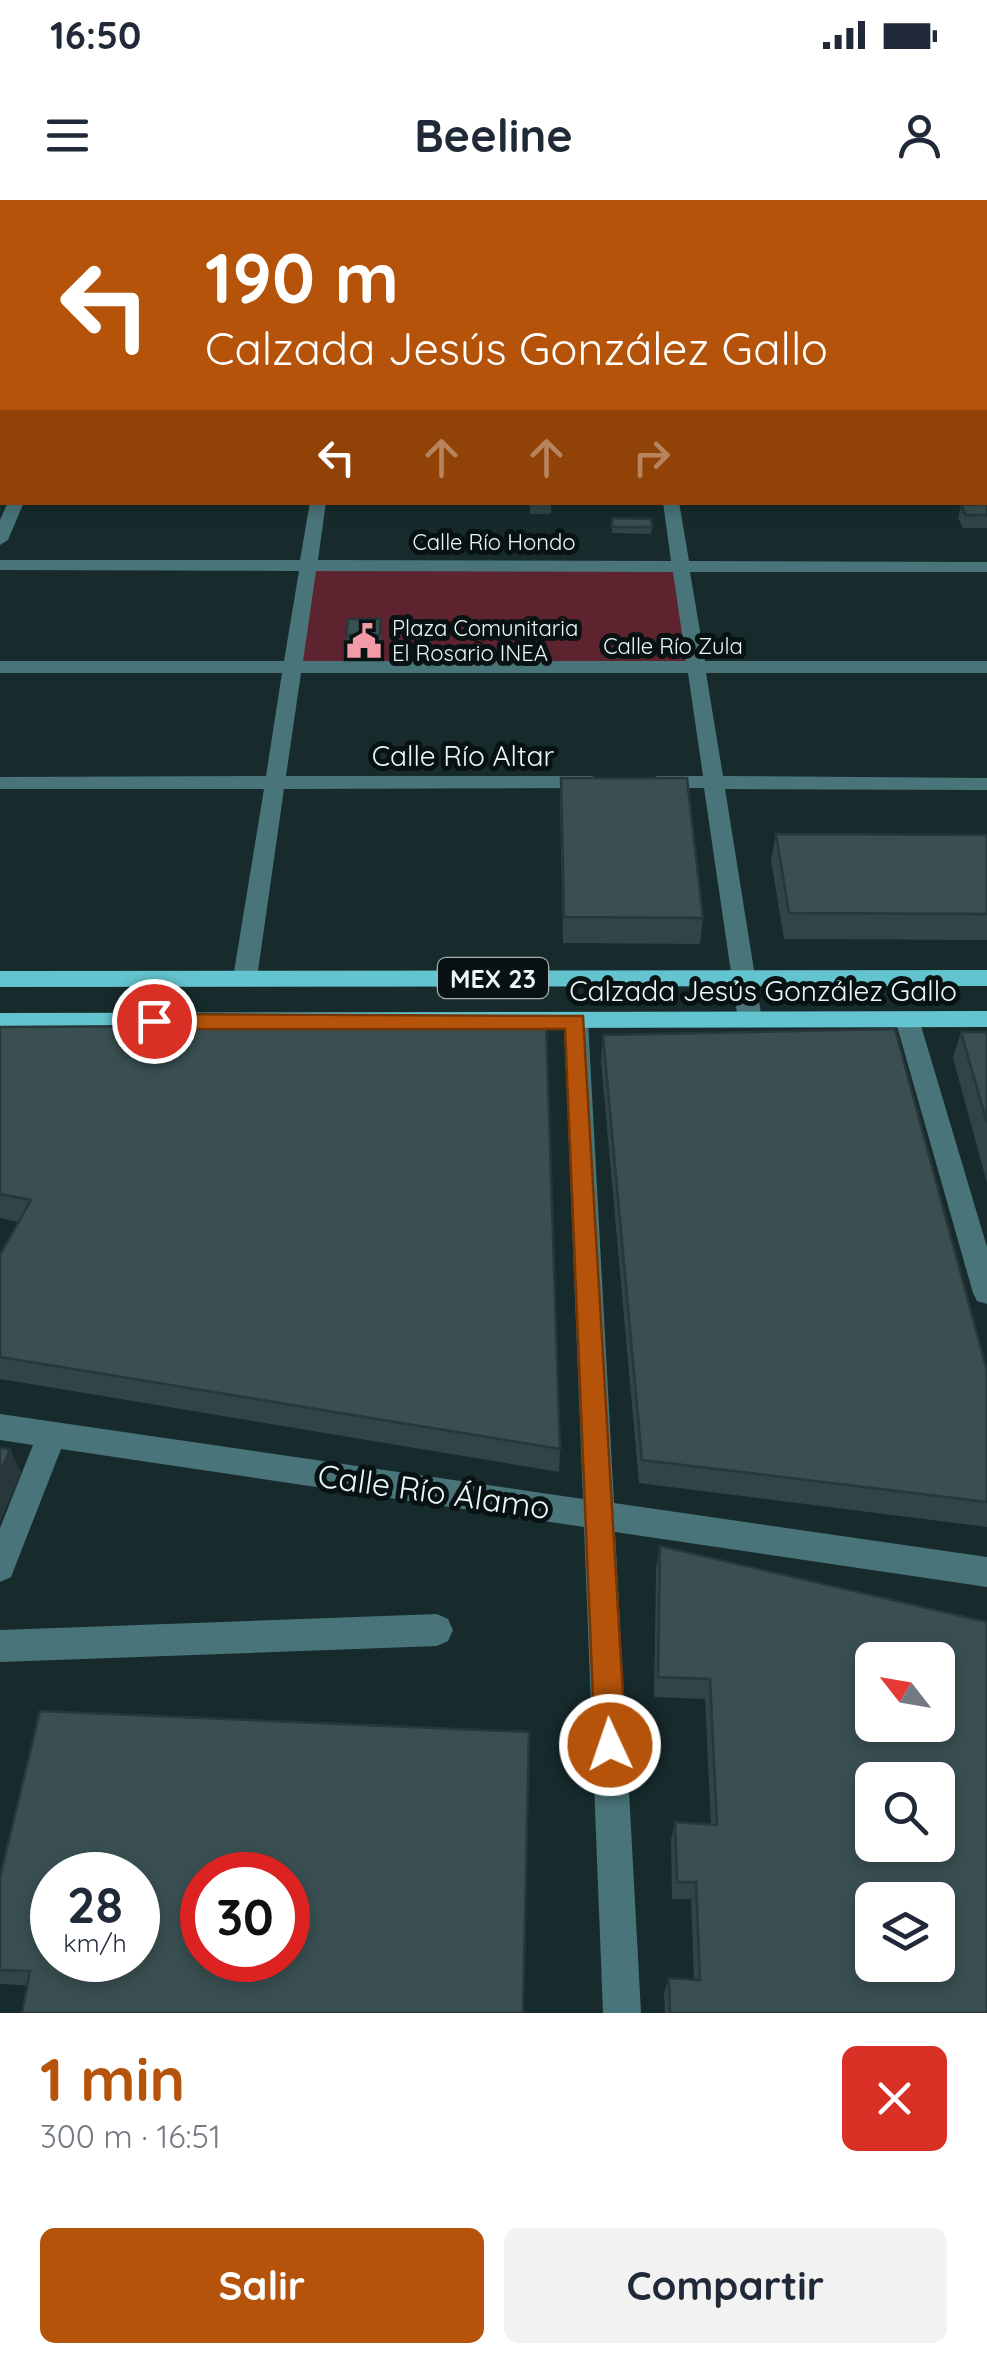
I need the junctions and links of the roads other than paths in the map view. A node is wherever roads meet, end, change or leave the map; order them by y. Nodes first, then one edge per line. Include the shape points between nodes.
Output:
1 (15, 505) edge
2 (318, 505) edge
3 (671, 505) edge
4 (0, 540) edge
5 (0, 564) edge
6 (308, 564) junction
7 (681, 564) junction
8 (987, 568) edge
9 (987, 666) edge
10 (0, 667) edge
11 (292, 668) junction
12 (698, 669) junction
13 (716, 781) junction
14 (0, 783) edge
15 (275, 783) junction
16 (987, 784) edge
17 (245, 978) junction
18 (747, 978) junction
19 (987, 978) edge
20 (0, 979) edge
21 (987, 1019) edge
22 (750, 1020) junction
23 (907, 1020) junction
24 (0, 1021) edge
25 (576, 1021) junction
26 (987, 1293) edge
27 (0, 1428) edge
28 (52, 1435) junction
29 (600, 1516) junction
30 (0, 1567) edge
31 (987, 1572) edge
32 (437, 1630) dead end
33 (0, 1646) edge
34 (622, 2013) edge

1 - 4 street
2 - 6 street
3 - 7 street
5 - 6 street, Calle Río Hondo
6 - 7 street, Calle Río Hondo
6 - 11 street
7 - 8 street, Calle Río Hondo
7 - 12 street
9 - 12 street, Calle Río Zula
10 - 11 street, Calle Río Zula
11 - 12 street, Calle Río Zula
11 - 15 street
12 - 13 street
13 - 15 street, Calle Río Altar
13 - 16 street, Calle Río Altar
13 - 18 street
14 - 15 street, Calle Río Altar
15 - 17 street
17 - 18 main road, Calzada Jesús González Gallo / MEX 23
17 - 20 main road, Calzada Jesús González Gallo / MEX 23
18 - 19 main road, Calzada Jesús González Gallo / MEX 23
18 - 22 street
21 - 23 main road, Calzada Jesús González Gallo / MEX 23
22 - 23 main road, Calzada Jesús González Gallo / MEX 23
22 - 25 main road, Calzada Jesús González Gallo / MEX 23
23 - 26 street
24 - 25 main road, Calzada Jesús González Gallo / MEX 23
25 - 29 street
27 - 28 street, Calle Río Álamo
28 - 29 street, Calle Río Álamo
28 - 30 street
29 - 31 street, Calle Río Álamo
29 - 34 street
32 - 33 street

